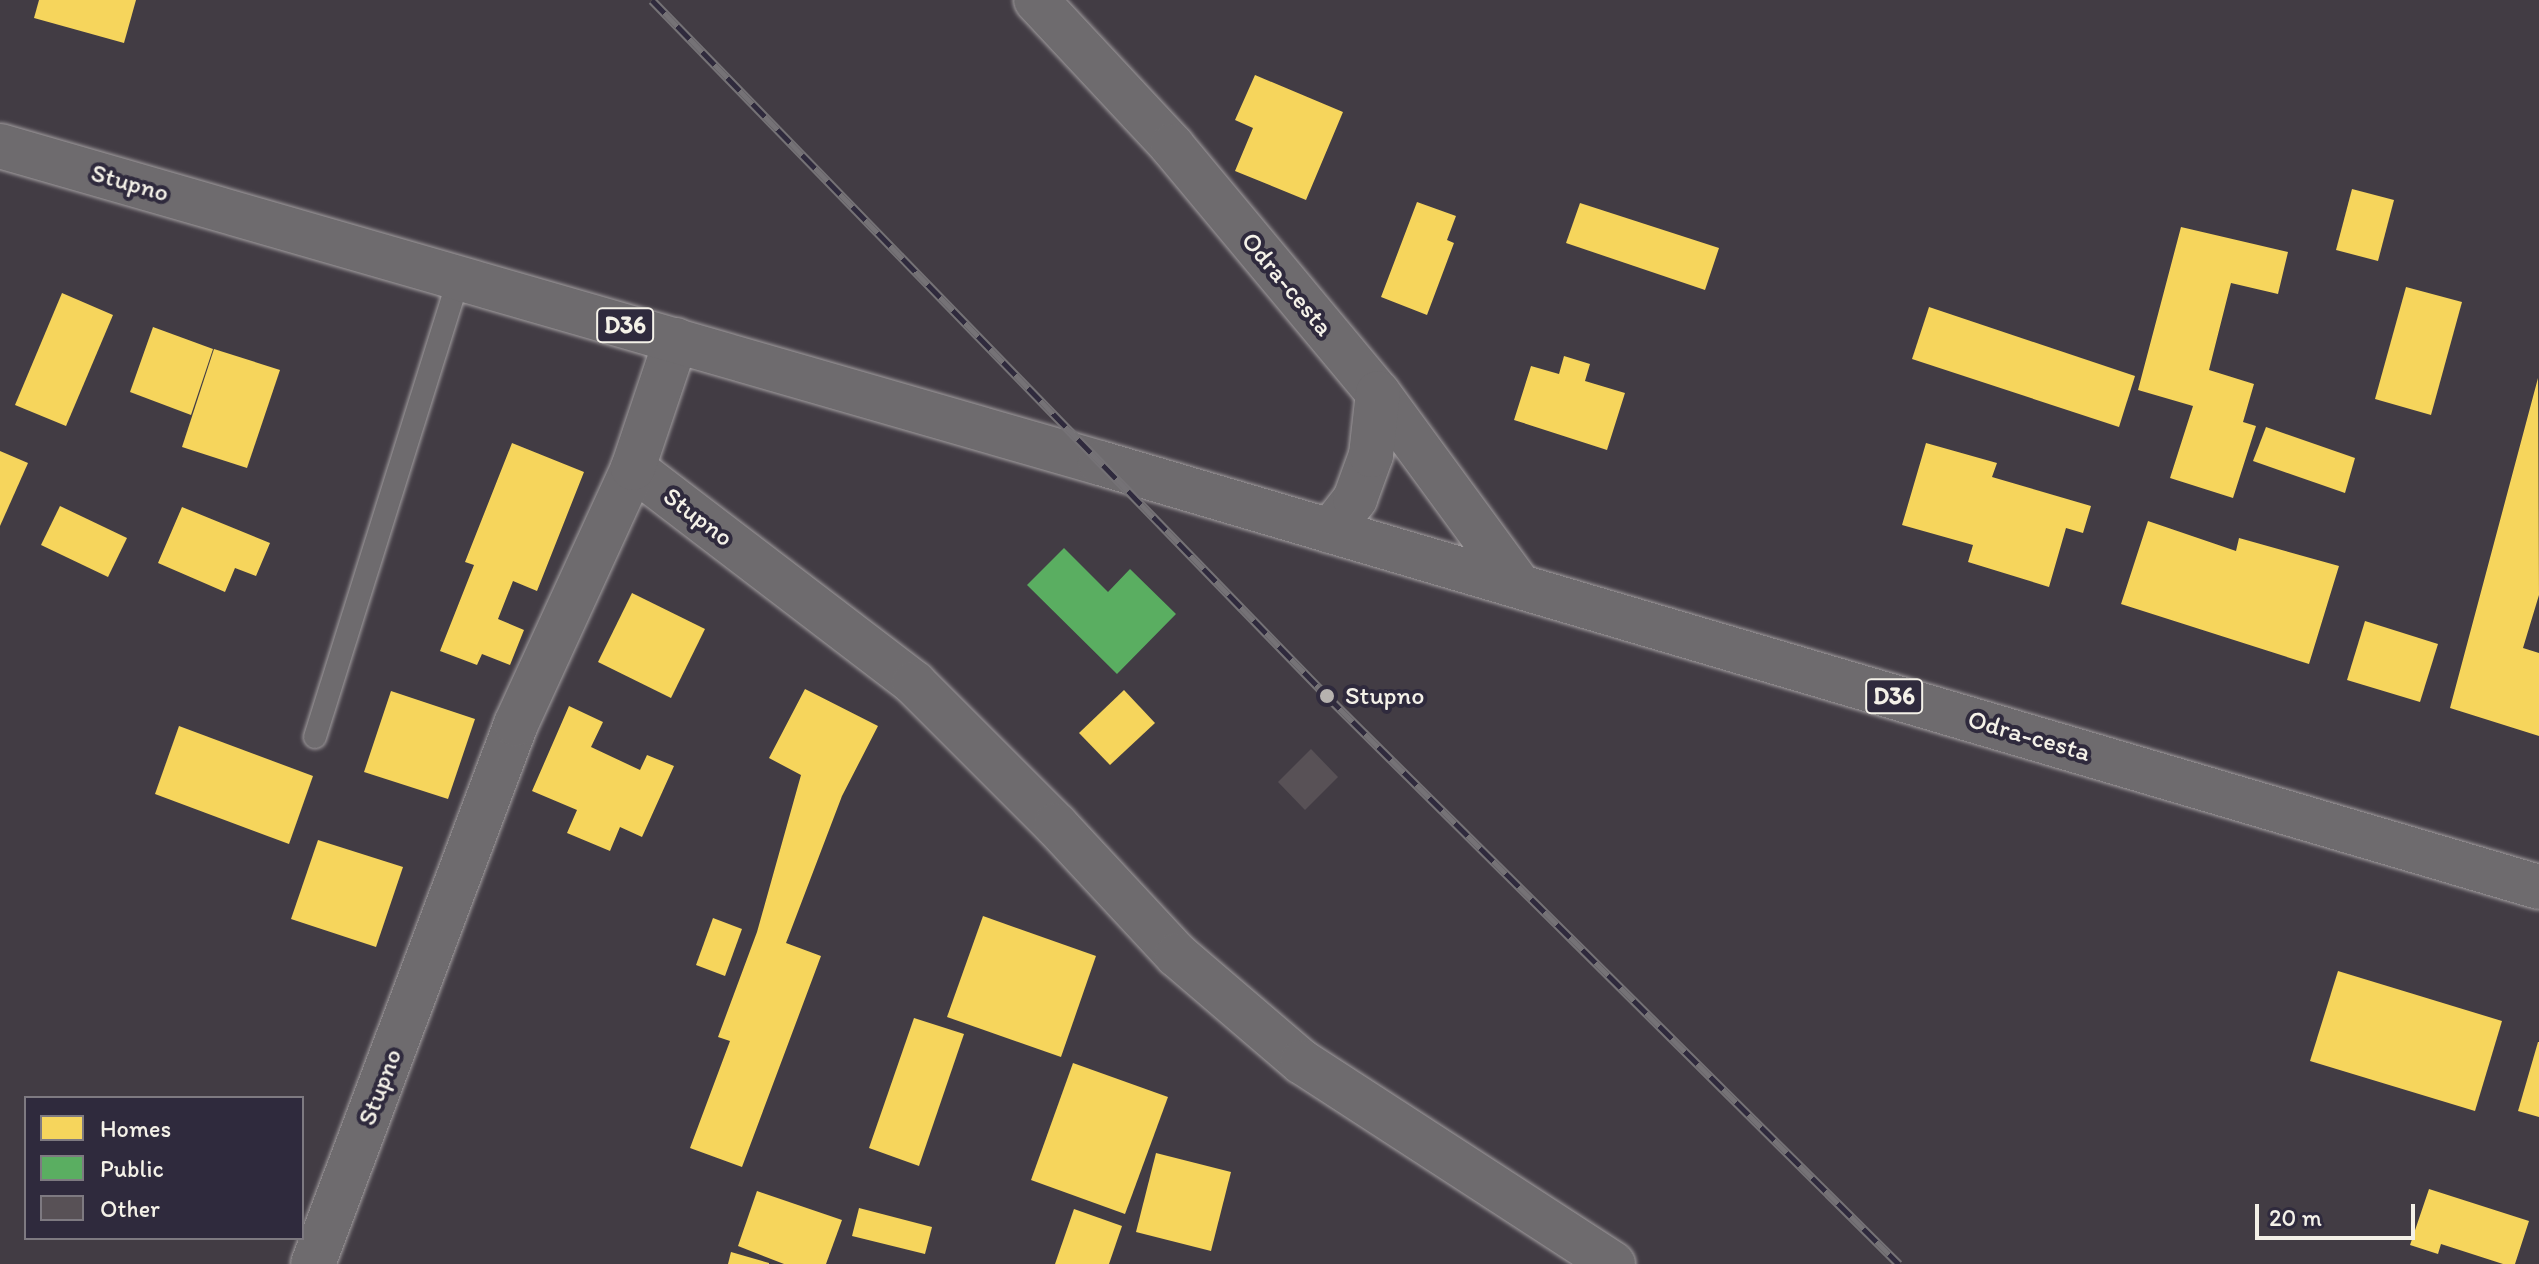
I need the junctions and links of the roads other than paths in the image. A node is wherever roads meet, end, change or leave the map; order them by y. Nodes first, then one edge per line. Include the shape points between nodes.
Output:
1 (1036, 0) edge
2 (0, 146) edge
3 (459, 278) junction
4 (676, 340) junction
5 (1378, 393) junction
6 (633, 468) junction
7 (1249, 507) joint
8 (1330, 531) junction
9 (1519, 586) junction
10 (315, 737) dead end
11 (2539, 887) edge
12 (313, 1264) edge
13 (1613, 1264) edge

1 - 5 street, Odra-cesta via 1172,146
2 - 3 street, Stupno / D36
3 - 4 street, Stupno / D36
3 - 10 lane
4 - 6 street, Stupno
4 - 7 street, Stupno / D36
5 - 8 street via 1371,455 1355,499
5 - 9 street, Odra-cesta
6 - 12 street, Stupno via 516,724
6 - 13 street, Stupno via 914,683 1177,955 1302,1062
7 - 8 street, Odra-cesta / D36
8 - 9 street, Odra-cesta / D36
9 - 11 street, Odra-cesta / D36

